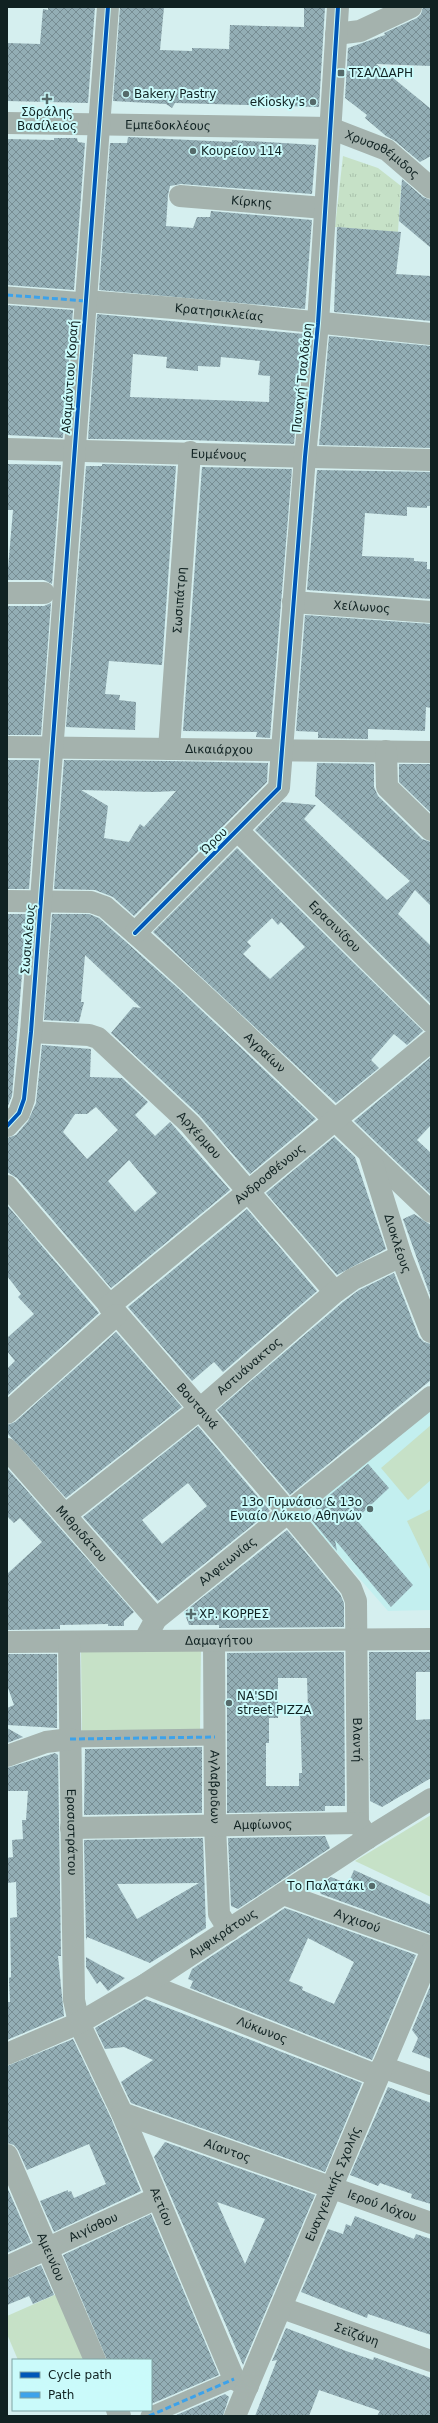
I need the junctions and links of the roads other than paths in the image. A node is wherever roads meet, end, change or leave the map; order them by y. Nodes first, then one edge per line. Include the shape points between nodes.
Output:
1 (108, 7) edge
2 (338, 7) edge
3 (411, 7) edge
4 (336, 34) junction
5 (7, 124) edge
6 (99, 125) junction
7 (330, 128) junction
8 (427, 180) edge
9 (180, 196) dead end
10 (324, 208) junction
11 (7, 296) edge
12 (86, 301) junction
13 (318, 323) junction
14 (431, 334) edge
15 (7, 449) edge
16 (74, 450) junction
17 (190, 452) junction
18 (305, 457) junction
19 (431, 460) edge
20 (7, 593) edge
21 (44, 593) dead end
22 (294, 602) junction
23 (431, 612) edge
24 (7, 747) edge
25 (52, 748) junction
26 (169, 749) junction
27 (283, 750) junction
28 (386, 751) junction
29 (431, 752) edge
30 (431, 830) edge
31 (238, 831) junction
32 (7, 901) edge
33 (41, 902) junction
34 (135, 933) junction
35 (431, 1022) edge
36 (31, 1032) junction
37 (431, 1042) edge
38 (333, 1121) junction
39 (7, 1126) edge
40 (369, 1154) junction
41 (7, 1186) edge
42 (248, 1191) junction
43 (431, 1212) edge
44 (401, 1256) junction
45 (335, 1292) junction
46 (112, 1311) junction
47 (431, 1332) edge
48 (431, 1397) edge
49 (201, 1408) junction
50 (7, 1413) edge
51 (7, 1449) edge
52 (289, 1511) junction
53 (65, 1515) junction
54 (156, 1620) junction
55 (355, 1639) junction
56 (431, 1639) edge
57 (214, 1640) junction
58 (144, 1641) junction
59 (7, 1642) edge
60 (69, 1642) junction
61 (215, 1737) junction
62 (70, 1739) junction
63 (7, 1756) edge
64 (431, 1799) edge
65 (215, 1826) junction
66 (71, 1828) junction
67 (363, 1830) junction
68 (283, 1894) junction
69 (229, 1930) junction
70 (431, 1947) edge
71 (431, 1952) edge
72 (146, 1984) junction
73 (79, 2023) junction
74 (7, 2054) edge
75 (380, 2071) junction
76 (431, 2084) edge
77 (122, 2112) junction
78 (7, 2155) edge
79 (332, 2188) junction
80 (157, 2198) junction
81 (431, 2223) edge
82 (47, 2249) junction
83 (7, 2267) edge
84 (282, 2308) junction
85 (95, 2359) edge
86 (431, 2361) edge
87 (241, 2383) junction
88 (149, 2416) edge
89 (235, 2416) edge

1 - 6 street, Αδαμάντιου Κοραή
2 - 4 street, Παναγή Τσαλδάρη
3 - 4 street via 360,31
4 - 7 street, Παναγή Τσαλδάρη
5 - 6 street, Εμπεδοκλέους
6 - 7 street, Εμπεδοκλέους
6 - 12 street, Αδαμάντιου Κοραή
7 - 8 street, Χρυσοθέμιδος via 387,150
7 - 10 street, Παναγή Τσαλδάρη
9 - 10 street, Κίρκης
10 - 13 street, Παναγή Τσαλδάρη
11 - 12 street, Κρατησικλείας
12 - 13 street, Κρατησικλείας
12 - 16 street, Αδαμάντιου Κοραή
13 - 14 street, Κρατησικλείας
13 - 18 street, Παναγή Τσαλδάρη
15 - 16 street, Ευμένους
16 - 17 street, Ευμένους
16 - 25 street, Αδαμάντιου Κοραή
17 - 18 street, Ευμένους
17 - 26 street, Σωσιπάτρη
18 - 19 street, Ευμένους
18 - 22 street, Παναγή Τσαλδάρη
20 - 21 street
22 - 23 street, Χείλωνος
22 - 27 street, Παναγή Τσαλδάρη
24 - 25 street, Δικαιάρχου
25 - 26 street, Δικαιάρχου
25 - 33 street, Σωσικλέους
26 - 27 street, Δικαιάρχου
27 - 28 street, Δικαιάρχου
27 - 31 street, Ώρου via 279,788
28 - 29 street, Δικαιάρχου
28 - 30 street via 387,787
31 - 34 street, Ώρου
31 - 35 street, Ερασινίδου
32 - 33 street
33 - 34 street, Αγραίων via 91,902 105,907
33 - 36 street, Σωσικλέους
34 - 38 street, Αγραίων via 292,1079
36 - 39 street, Σωσικλέους via 24,1099 19,1113
36 - 42 street, Αρχέρμου via 89,1035 98,1038 190,1124
37 - 38 street, Ανδροσθένους
38 - 40 street, Αγραίων
38 - 42 street, Ανδροσθένους
40 - 43 street, Αγραίων
40 - 44 street, Διοκλέους
41 - 46 street, Βουτσινά
42 - 45 street, Αρχέρμου
42 - 46 street, Ανδροσθένους
44 - 45 street, Αστυάνακτος via 353,1279
44 - 47 street, Διοκλέους
45 - 49 street, Αστυάνακτος
46 - 49 street, Βουτσινά
46 - 50 street, Ανδροσθένους
48 - 52 street, Αλφειωνίας
49 - 52 street, Βουτσινά
49 - 53 street, Αστυάνακτος
51 - 53 street, Μιθριδάτου
52 - 54 street, Αλφειωνίας
52 - 55 street, Βουτσινά via 352,1588 356,1601
53 - 54 street, Μιθριδάτου
54 - 58 street, Αλφειωνίας
55 - 56 street, Δαμαγήτου
55 - 57 street, Δαμαγήτου
55 - 67 street, Βλαντή
57 - 58 street, Δαμαγήτου
57 - 61 street, Αγλαβριδων
58 - 60 street, Δαμαγήτου
59 - 60 street, Δαμαγήτου
60 - 62 street, Ερασιστράτου
61 - 62 street
61 - 65 street, Αγλαβριδων
62 - 63 street via 46,1742
62 - 66 street, Ερασιστράτου
64 - 67 street, Αμφικράτους
65 - 66 street, Αμφίωνος
65 - 67 street, Αμφίωνος
65 - 69 street, Αγλαβριδων via 219,1914
66 - 73 street, Ερασιστράτου via 74,2000
67 - 68 street, Αμφικράτους
68 - 69 street, Αμφικράτους
68 - 70 street, Αγχισού
69 - 72 street, Αμφικράτους
71 - 75 street, Ευαγγελικής Σχολής
72 - 73 street, Αμφικράτους
72 - 75 street, Λύκωνος
73 - 74 street, Αμφικράτους
73 - 77 street, Αετίου
75 - 76 street, Λύκωνος
75 - 79 street, Ευαγγελικής Σχολής
77 - 79 street, Αίαντος
77 - 80 street, Αετίου
78 - 82 street, Αμεινίου
79 - 81 street, Ιερού Λόχου
79 - 84 street, Ευαγγελικής Σχολής
80 - 82 street, Αιγίσθου
80 - 87 street, Αετίου
82 - 83 street, Αιγίσθου
82 - 85 street, Αμεινίου
84 - 86 street, Σεϊζάνη
84 - 87 street, Ευαγγελικής Σχολής
87 - 88 street
87 - 89 street, Ευαγγελικής Σχολής

